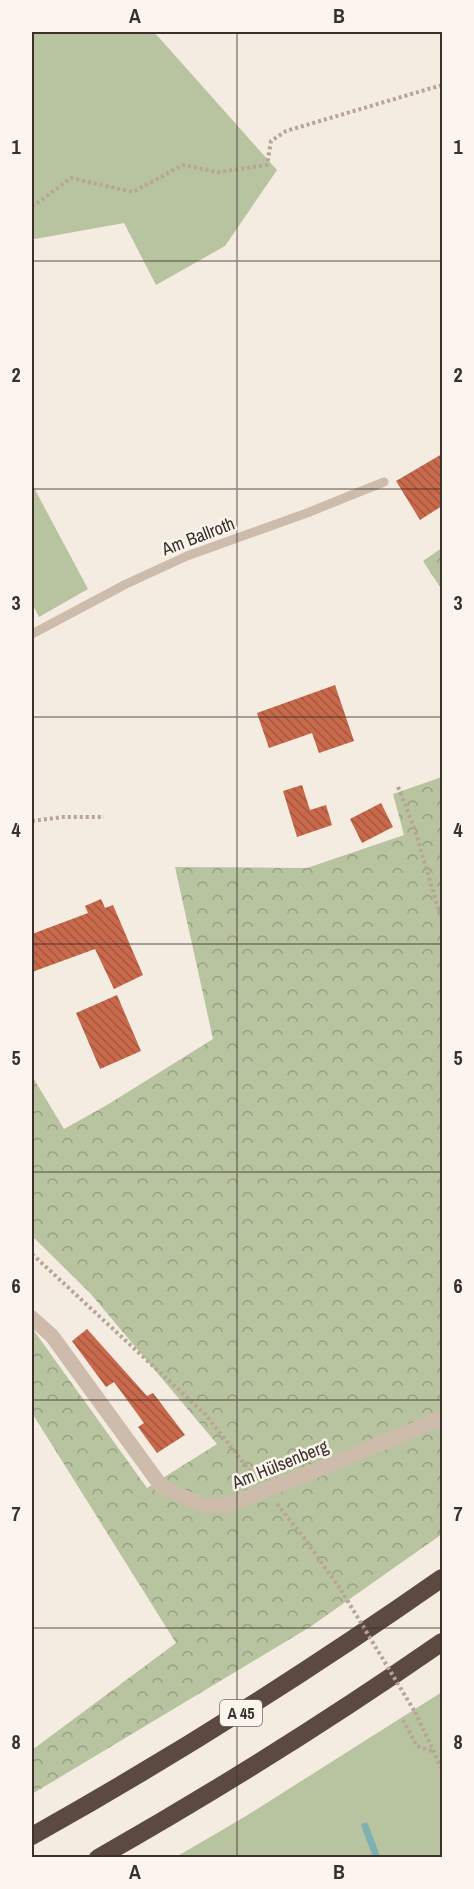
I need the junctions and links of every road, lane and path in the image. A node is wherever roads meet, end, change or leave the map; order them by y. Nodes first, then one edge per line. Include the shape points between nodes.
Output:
1 (442, 85) edge
2 (32, 207) edge
3 (384, 482) dead end
4 (32, 634) edge
5 (398, 787) dead end
6 (104, 817) dead end
7 (32, 821) edge
8 (442, 921) edge
9 (32, 1254) edge
10 (32, 1318) edge
11 (442, 1418) edge
12 (257, 1479) dead end
13 (272, 1498) dead end
14 (442, 1578) edge
15 (442, 1642) edge
16 (403, 1720) dead end
17 (435, 1752) junction
18 (442, 1769) edge
19 (32, 1836) edge
20 (98, 1857) edge

1 - 2 path via 286,131 271,141 267,165 218,172 183,165 133,192 71,178
3 - 4 lane, Am Ballroth via 187,556
5 - 8 path
6 - 7 path
9 - 12 path via 205,1414
10 - 11 street, Am Hülsenberg, bridge via 52,1336 161,1486 201,1505 228,1505
13 - 17 path, bridge via 340,1590
14 - 19 highway, A 45 via 216,1729
15 - 20 highway via 251,1768
16 - 17 path via 417,1746
17 - 18 path

